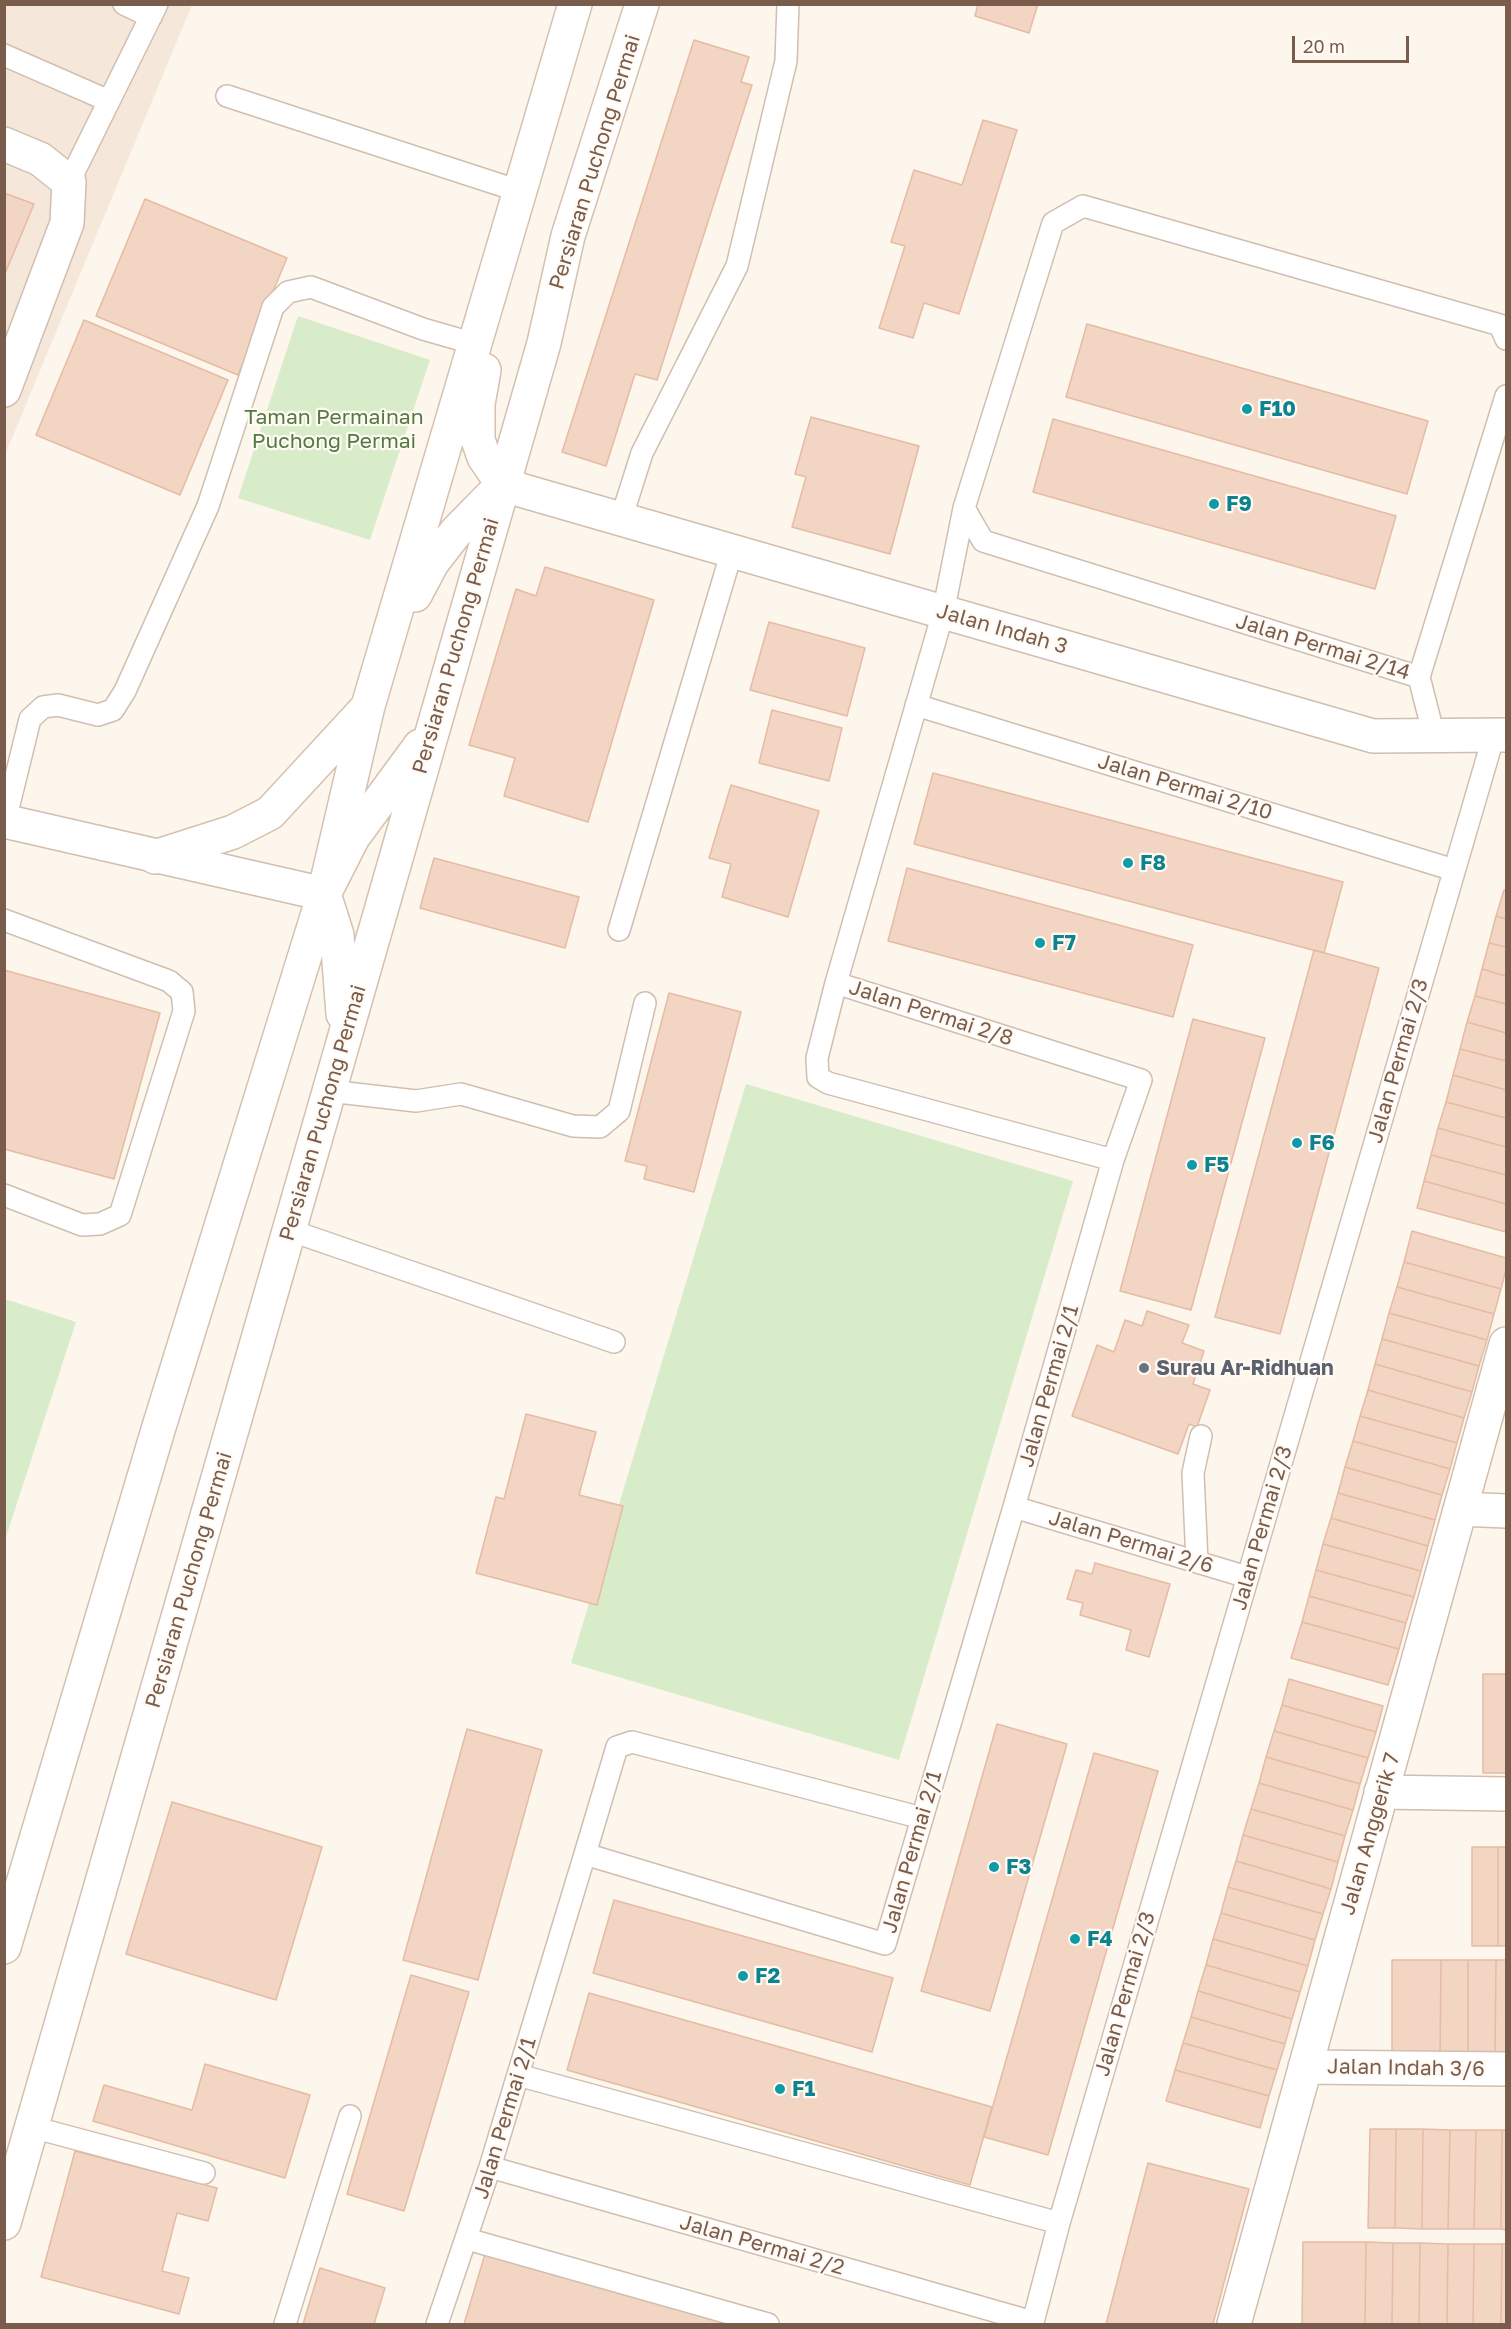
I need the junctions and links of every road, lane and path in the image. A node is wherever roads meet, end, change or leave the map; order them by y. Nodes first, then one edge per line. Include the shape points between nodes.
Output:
1 (124, 4) edge
2 (575, 4) edge
3 (642, 4) edge
4 (788, 4) edge
5 (154, 11) edge
6 (4, 55) edge
7 (227, 96) dead end
8 (109, 101) junction
9 (4, 144) edge
10 (69, 182) junction
11 (519, 192) junction
12 (491, 287) junction
13 (1506, 339) edge
14 (475, 344) junction
15 (4, 390) edge
16 (1506, 396) edge
17 (502, 484) junction
18 (964, 508) junction
19 (621, 519) junction
20 (732, 551) junction
21 (943, 613) junction
22 (383, 661) junction
23 (1419, 677) junction
24 (916, 705) junction
25 (368, 706) junction
26 (432, 730) junction
27 (1500, 735) edge
28 (1434, 736) junction
29 (5, 821) edge
30 (154, 857) junction
31 (1454, 870) junction
32 (324, 894) junction
33 (4, 920) edge
34 (619, 930) dead end
35 (836, 983) junction
36 (645, 1004) dead end
37 (344, 1037) junction
38 (329, 1091) junction
39 (1113, 1160) junction
40 (4, 1195) edge
41 (289, 1230) junction
42 (614, 1342) dead end
43 (1506, 1344) edge
44 (1201, 1436) dead end
45 (1014, 1508) junction
46 (1461, 1509) junction
47 (1506, 1511) edge
48 (1197, 1562) junction
49 (1247, 1577) junction
50 (1381, 1792) junction
51 (1506, 1794) edge
52 (922, 1818) junction
53 (585, 1854) junction
54 (4, 1947) edge
55 (1305, 2067) junction
56 (1506, 2069) edge
57 (518, 2075) junction
58 (350, 2116) dead end
59 (32, 2127) junction
60 (490, 2167) junction
61 (204, 2173) dead end
62 (4, 2223) edge
63 (1059, 2223) junction
64 (467, 2239) junction
65 (1033, 2322) joint
66 (285, 2325) edge
67 (437, 2325) edge
68 (768, 2325) edge
69 (1234, 2325) edge

1 - 5 lane
2 - 11 street
3 - 17 street, Persiaran Puchong Permai via 568,236 544,343
4 - 19 lane via 786,61 737,266 642,453
5 - 8 lane
6 - 8 lane
7 - 11 lane
8 - 10 lane
9 - 10 street via 40,159
10 - 15 street via 67,223
11 - 12 street
12 - 14 street
12 - 17 street via 478,404 478,440
13 - 18 lane via 1500,325 1083,206 1053,223
14 - 22 street
14 - 29 lane via 311,287 288,292 273,307 208,506 125,691 113,710 98,715 58,705 43,707 30,719
16 - 23 lane, Jalan Permai 2/14
17 - 19 street, Jalan Indah 3
17 - 22 street via 432,563
17 - 26 street, Persiaran Puchong Permai
18 - 21 lane
18 - 23 lane, Jalan Permai 2/14 via 982,541
19 - 20 street, Jalan Indah 3
20 - 21 street, Jalan Indah 3
20 - 34 lane
21 - 24 lane, Jalan Permai 2/8
21 - 28 street, Jalan Indah 3 via 1373,736
22 - 25 street
23 - 28 lane
24 - 31 lane, Jalan Permai 2/10
24 - 35 lane, Jalan Permai 2/8
25 - 30 street via 270,813 233,832
25 - 32 street
26 - 32 street via 353,837
26 - 37 street, Persiaran Puchong Permai
27 - 28 street, Jalan Indah 3
27 - 31 lane, Jalan Permai 2/3
29 - 30 street
30 - 32 street
31 - 49 lane, Jalan Permai 2/3
32 - 37 street via 337,935
32 - 54 street
33 - 40 lane via 170,981 182,992 184,1011 120,1215 100,1224 82,1225
35 - 39 lane via 817,1058 818,1077 828,1083
35 - 39 lane, Jalan Permai 2/8 via 1141,1080
36 - 38 lane via 619,1111 600,1127 573,1126 461,1094 416,1101
37 - 38 street, Persiaran Puchong Permai
38 - 41 street, Persiaran Puchong Permai
39 - 45 lane, Jalan Permai 2/1
41 - 42 lane
41 - 59 street, Persiaran Puchong Permai
43 - 46 street, Jalan Anggerik 7
44 - 48 lane via 1193,1473
45 - 48 lane, Jalan Permai 2/6
45 - 52 lane, Jalan Permai 2/1
46 - 47 street
46 - 50 street, Jalan Anggerik 7
48 - 49 lane, Jalan Permai 2/6
49 - 63 lane, Jalan Permai 2/3
50 - 51 street
50 - 55 street, Jalan Anggerik 7
52 - 53 lane via 632,1742 617,1748
52 - 53 lane, Jalan Permai 2/1 via 885,1944
53 - 57 lane, Jalan Permai 2/1
55 - 56 street, Jalan Indah 3/6
55 - 69 street, Jalan Anggerik 7
57 - 60 lane, Jalan Permai 2/1
57 - 63 lane
58 - 66 lane
59 - 61 lane
59 - 62 street, Persiaran Puchong Permai
60 - 64 lane, Jalan Permai 2/1
60 - 65 lane, Jalan Permai 2/2
63 - 65 lane, Jalan Permai 2/3
64 - 67 lane, Jalan Permai 2/1
64 - 68 lane

